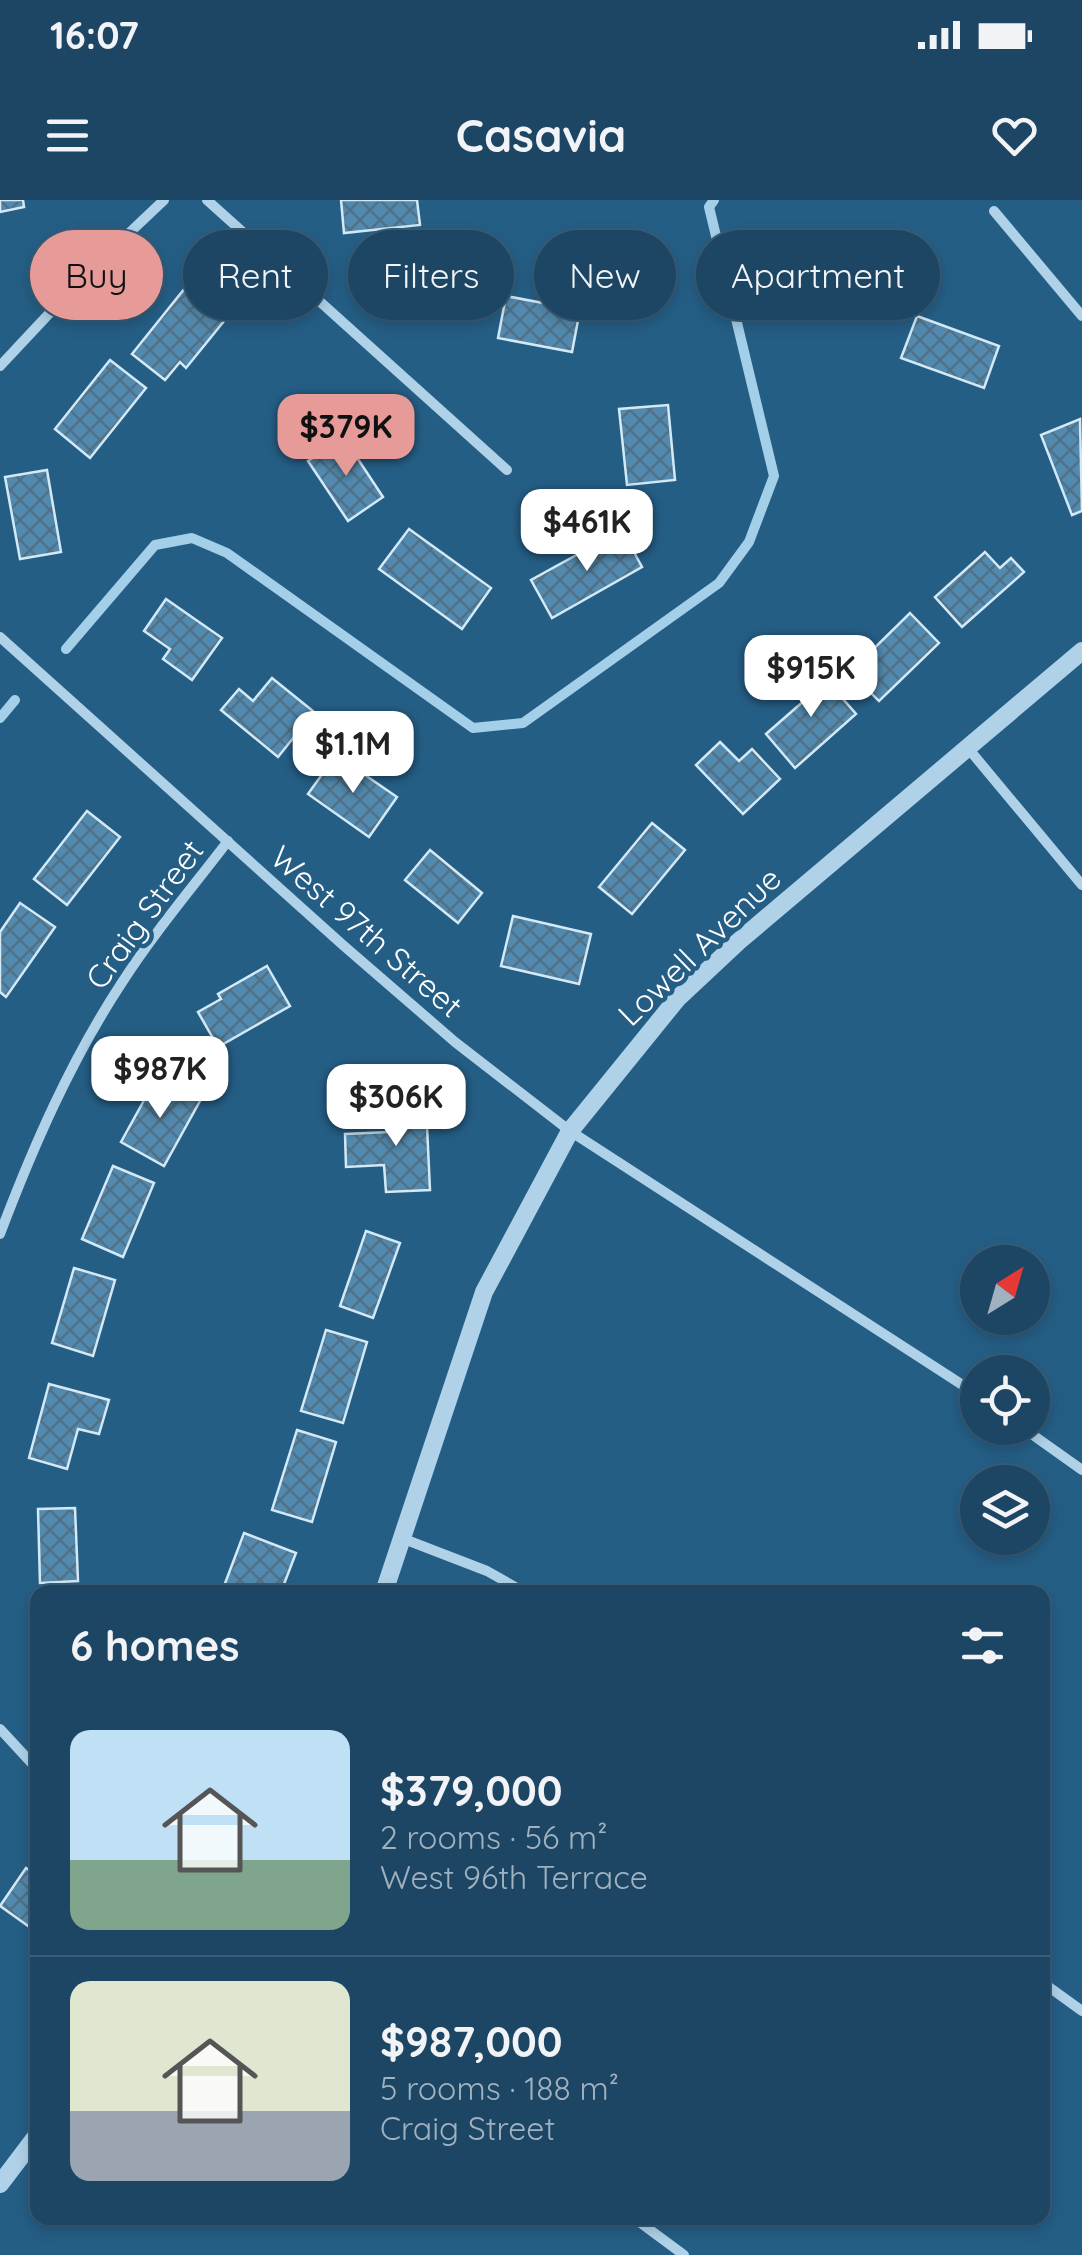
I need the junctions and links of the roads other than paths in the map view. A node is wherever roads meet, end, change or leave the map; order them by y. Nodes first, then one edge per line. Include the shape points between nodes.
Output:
1 (164, 200) edge
2 (207, 200) edge
3 (994, 210) dead end
4 (1082, 316) edge
5 (0, 366) edge
6 (507, 470) dead end
7 (0, 636) edge
8 (1082, 651) edge
9 (967, 747) junction
10 (228, 841) junction
11 (1082, 884) edge
12 (570, 1131) junction
13 (0, 1234) edge
14 (960, 1384) edge
15 (1047, 1445) edge
16 (1082, 1470) edge
17 (404, 1540) junction
18 (387, 1585) edge
19 (512, 1585) edge
20 (0, 1729) edge
21 (30, 1761) edge
22 (1050, 1988) edge
23 (1082, 2011) edge
24 (30, 2145) edge
25 (0, 2184) edge
26 (643, 2225) edge
27 (684, 2255) edge

1 - 5 street
2 - 6 street
3 - 4 street
7 - 10 street, West 97th Street
8 - 9 street, Lowell Avenue
9 - 11 street
9 - 12 street, Lowell Avenue via 677,999
10 - 12 street, West 97th Street via 455,1042
10 - 13 street, Craig Street via 142,952 74,1065
12 - 14 street, West 97th Street
12 - 17 street, Lowell Avenue via 484,1292
15 - 16 street
17 - 18 street, Lowell Avenue
17 - 19 street
20 - 21 street
22 - 23 street
24 - 25 street
26 - 27 street

